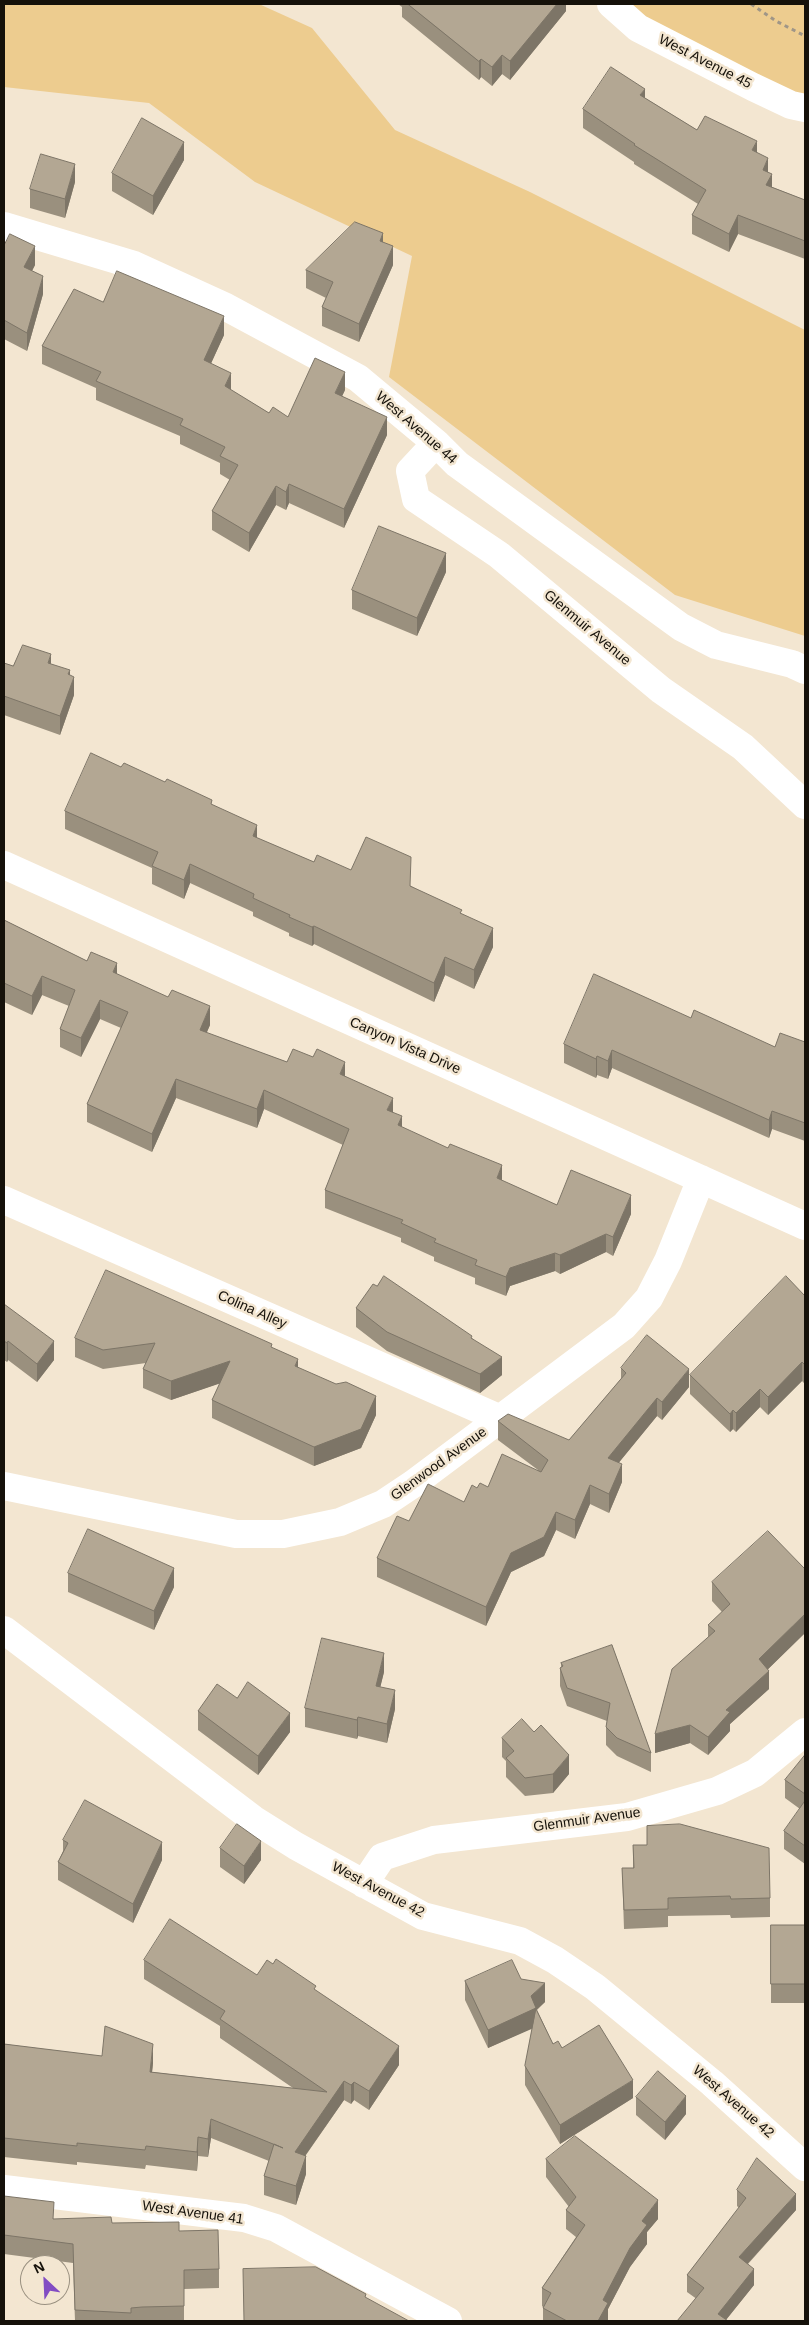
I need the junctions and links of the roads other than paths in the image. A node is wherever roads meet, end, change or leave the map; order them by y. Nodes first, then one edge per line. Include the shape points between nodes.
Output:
1 (611, 4) edge
2 (805, 108) edge
3 (4, 226) edge
4 (436, 443) junction
5 (805, 670) edge
6 (805, 805) edge
7 (4, 865) edge
8 (702, 1179) junction
9 (4, 1200) edge
10 (805, 1226) edge
11 (501, 1419) junction
12 (4, 1486) edge
13 (4, 1630) edge
14 (805, 1732) edge
15 (364, 1884) junction
16 (805, 2167) edge
17 (4, 2189) edge
18 (448, 2321) edge

1 - 2 street, West Avenue 45 via 638,28 753,87
3 - 4 street, West Avenue 44 via 134,265 226,307 358,378
4 - 5 street, West Avenue 44 via 457,464 681,627 716,645
4 - 6 street, Glenmuir Avenue via 410,471 416,499 499,555 660,690 743,747
7 - 8 street, Canyon Vista Drive
8 - 10 street, Canyon Vista Drive
8 - 11 street, Glenwood Avenue via 668,1261 648,1298 624,1326
9 - 11 street, Colina Alley
11 - 12 street, Glenwood Avenue via 383,1504 340,1522 283,1534 236,1534
13 - 15 street, West Avenue 42 via 253,1819
14 - 15 street, Glenmuir Avenue via 754,1772 718,1791 627,1817 434,1840 382,1857
15 - 16 street, West Avenue 42 via 423,1916 520,1941 555,1960 595,1987 712,2083
17 - 18 street, West Avenue 41 via 244,2218 276,2228

